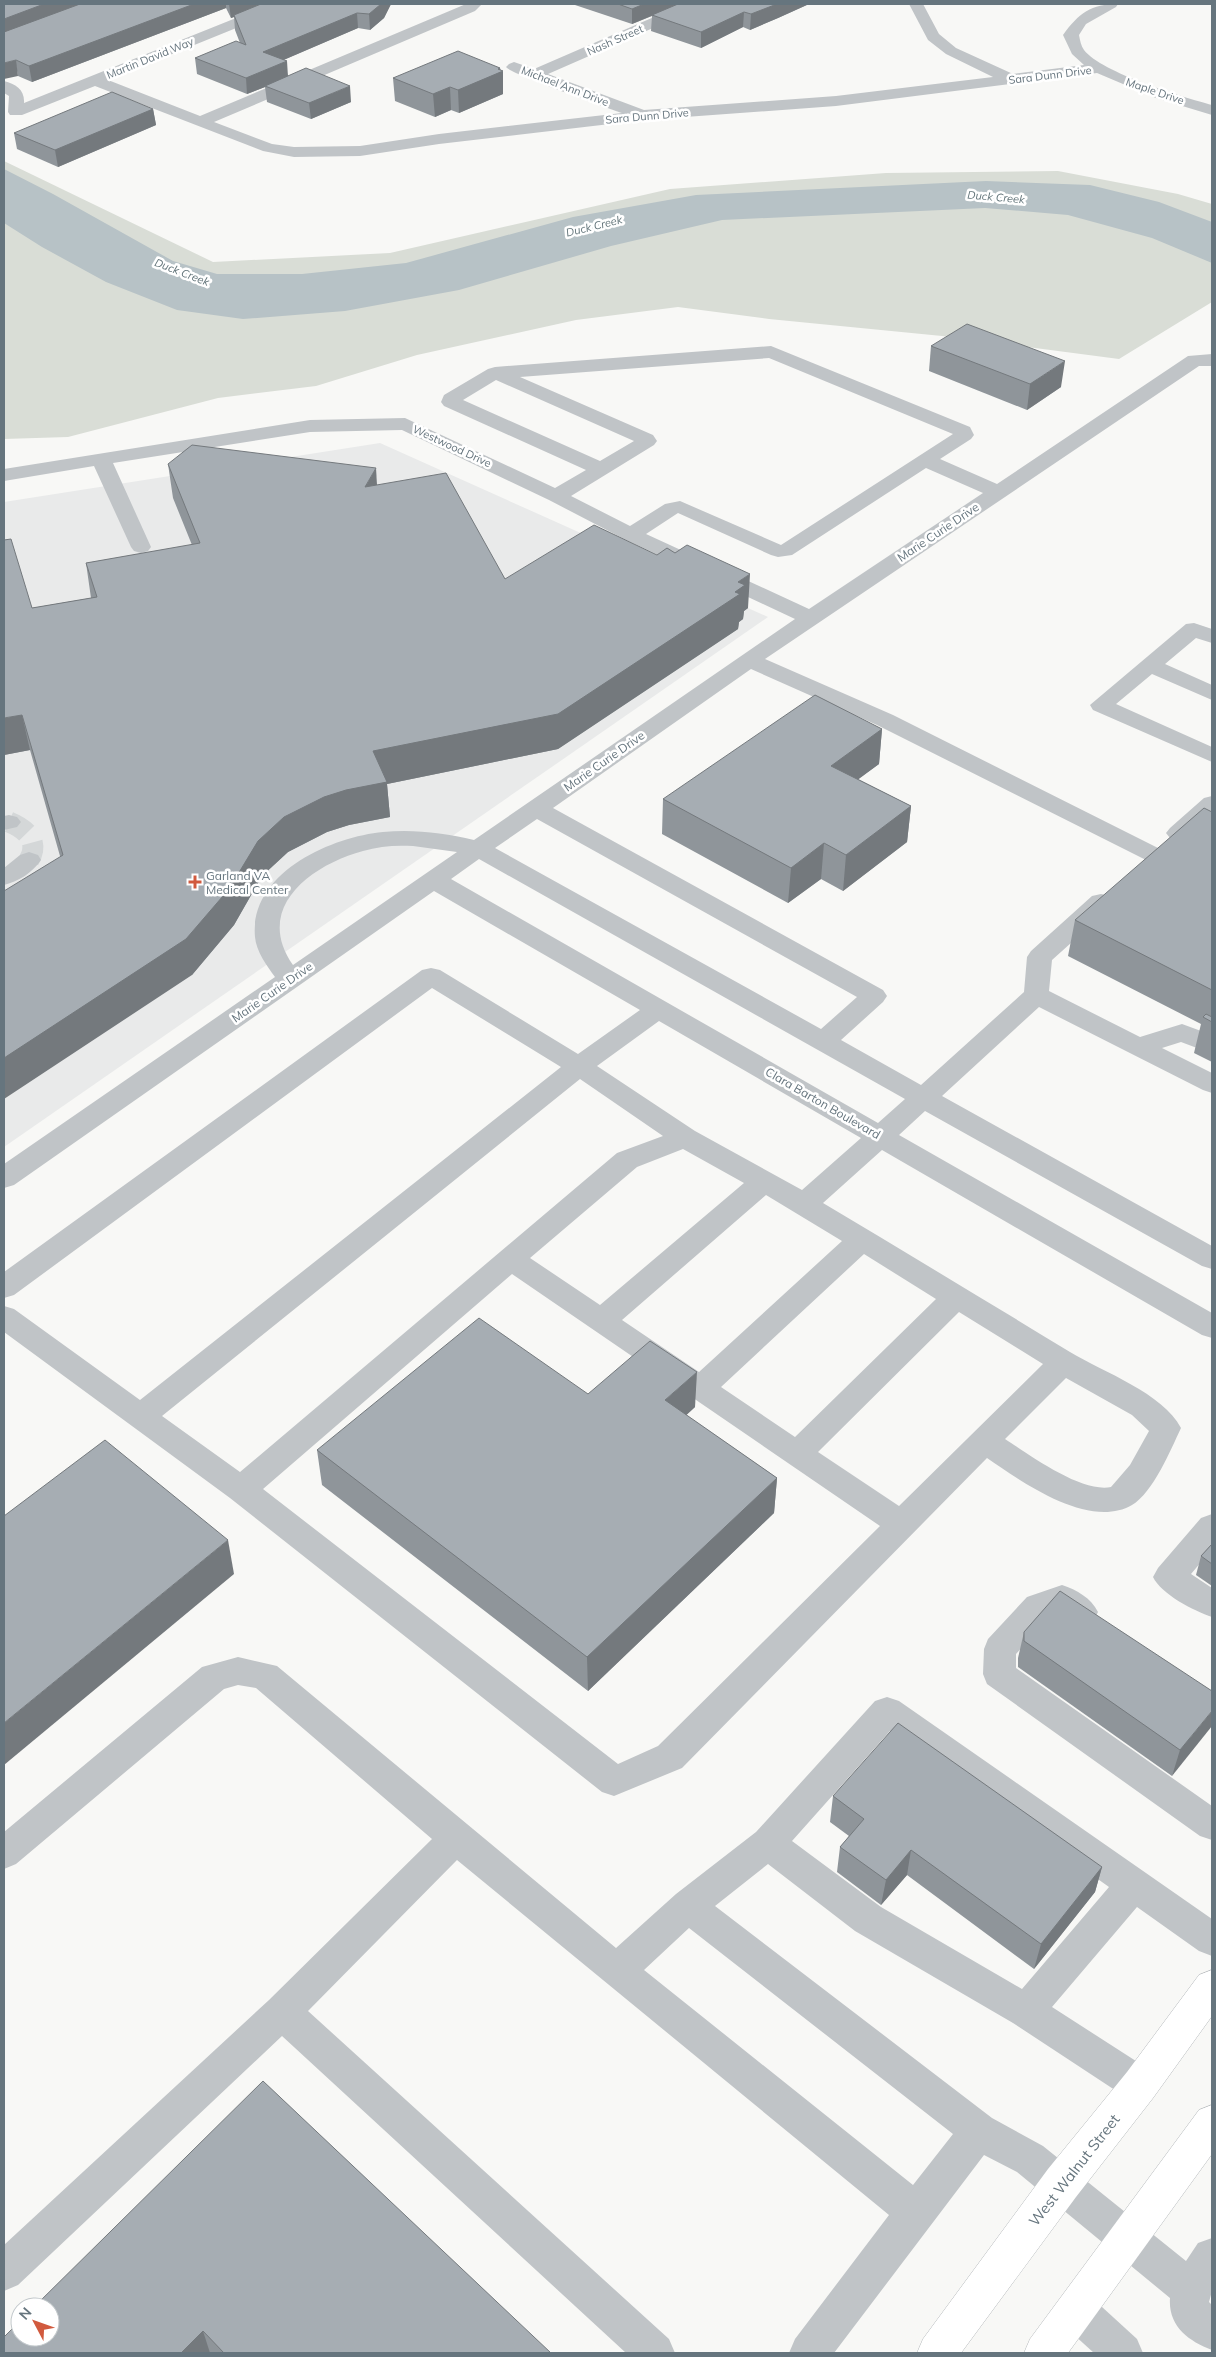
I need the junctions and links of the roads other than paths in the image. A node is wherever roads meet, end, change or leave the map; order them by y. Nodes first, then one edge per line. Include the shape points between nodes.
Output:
1 (284, 4) edge
2 (475, 4) edge
3 (696, 4) edge
4 (916, 4) edge
5 (1111, 4) edge
6 (514, 67) dead end
7 (1099, 68) junction
8 (533, 75) junction
9 (94, 80) junction
10 (1011, 80) junction
11 (4, 86) edge
12 (1212, 110) edge
13 (644, 115) junction
14 (200, 122) junction
15 (1212, 360) edge
16 (495, 373) junction
17 (101, 459) junction
18 (924, 460) junction
19 (601, 469) junction
20 (4, 475) edge
21 (999, 492) junction
22 (556, 496) junction
23 (631, 535) junction
24 (141, 547) dead end
25 (810, 618) junction
26 (1212, 637) edge
27 (749, 660) junction
28 (1150, 665) junction
29 (1212, 693) edge
30 (1212, 755) edge
31 (1211, 805) edge
32 (536, 808) junction
33 (479, 849) junction
34 (1154, 855) junction
35 (29, 860) dead end
36 (4, 877) edge
37 (434, 880) junction
38 (290, 980) junction
39 (1036, 995) junction
40 (658, 1009) junction
41 (823, 1041) junction
42 (1205, 1042) dead end
43 (1138, 1046) junction
44 (579, 1066) junction
45 (1212, 1084) edge
46 (923, 1097) junction
47 (880, 1136) junction
48 (685, 1138) junction
49 (4, 1178) edge
50 (764, 1182) junction
51 (804, 1204) junction
52 (862, 1239) junction
53 (510, 1259) junction
54 (1212, 1259) edge
55 (4, 1287) edge
56 (956, 1297) junction
57 (4, 1317) edge
58 (601, 1321) junction
59 (1212, 1327) edge
60 (1063, 1362) junction
61 (700, 1388) junction
62 (141, 1416) junction
63 (984, 1441) junction
64 (797, 1454) junction
65 (241, 1489) junction
66 (901, 1524) junction
67 (1212, 1528) edge
68 (1212, 1604) edge
69 (1109, 1630) edge
70 (1212, 1825) edge
71 (456, 1838) junction
72 (768, 1843) junction
73 (4, 1853) edge
74 (1134, 1884) junction
75 (688, 1906) junction
76 (1212, 1939) edge
77 (617, 1971) junction
78 (1212, 1987) edge
79 (1026, 2011) junction
80 (282, 2012) junction
81 (1140, 2085) junction
82 (1212, 2123) edge
83 (979, 2131) junction
84 (1062, 2183) junction
85 (916, 2212) junction
86 (1127, 2238) junction
87 (1212, 2257) edge
88 (4, 2271) edge
89 (1190, 2289) junction
90 (1076, 2310) junction
91 (1212, 2330) edge
92 (655, 2353) edge
93 (809, 2353) edge
94 (937, 2353) edge
95 (1044, 2353) edge
96 (1123, 2353) edge

1 - 9 street, Martin David Way
2 - 14 street
3 - 8 street, Nash Street
4 - 10 street via 933,37 951,51
5 - 7 street, Maple Drive via 1081,21 1071,35 1079,52
6 - 8 street, Michael Ann Drive
7 - 10 street, Sara Dunn Drive
7 - 12 street, Maple Drive via 1123,80
8 - 13 street, Michael Ann Drive
9 - 11 street, Martin David Way via 16,112 17,94
9 - 14 street, Sara Dunn Drive
10 - 13 street, Sara Dunn Drive via 836,101
13 - 14 street, Sara Dunn Drive via 360,151 294,152 269,148
15 - 21 street, Marie Curie Drive via 1195,360
16 - 18 street via 770,352 963,431 964,435
16 - 19 street via 451,398 451,402
16 - 19 street via 646,438 647,442
17 - 20 street, Westwood Drive
17 - 22 street, Westwood Drive via 310,426 405,424
17 - 24 street
18 - 21 street
18 - 23 street via 785,551 778,551 680,507 672,508
19 - 22 street
21 - 25 street, Marie Curie Drive
22 - 23 street, Westwood Drive
23 - 25 street, Westwood Drive
25 - 27 street, Marie Curie Drive
26 - 28 street via 1194,629
27 - 32 street, Marie Curie Drive
27 - 34 street via 885,720
28 - 29 street
28 - 30 street via 1101,705
31 - 34 street
32 - 33 street, Marie Curie Drive
32 - 41 street via 874,996
33 - 37 street, Marie Curie Drive
33 - 38 street via 445,841 402,838 358,843 319,858 288,880 270,907 267,937 279,965
33 - 41 street
34 - 39 street via 1040,957
35 - 36 street
37 - 38 street, Marie Curie Drive
37 - 40 street, Clara Barton Boulevard
38 - 49 street, Marie Curie Drive
39 - 43 street
39 - 46 street
40 - 44 street
40 - 47 street, Clara Barton Boulevard
41 - 46 street
42 - 43 street via 1182,1033
43 - 45 street
44 - 48 street
44 - 55 street via 431,976
44 - 62 street
46 - 47 street
46 - 54 street
47 - 51 street
47 - 59 street, Clara Barton Boulevard
48 - 50 street
48 - 53 street via 627,1160
50 - 51 street
50 - 58 street
51 - 52 street
52 - 56 street
52 - 61 street
53 - 58 street
53 - 65 street
56 - 60 street
56 - 64 street
57 - 62 street
58 - 61 street
60 - 63 street
60 - 63 street via 1143,1407 1166,1428 1145,1468 1122,1497 1099,1502 1056,1486
61 - 64 street
62 - 65 street
63 - 66 street
64 - 66 street
65 - 66 street via 614,1781 670,1757
67 - 68 street via 1169,1577
69 - 70 street via 1062,1598 1038,1607 1000,1649 999,1674
71 - 73 street via 264,1676 238,1671 214,1677
71 - 77 street
71 - 80 street
72 - 74 street via 887,1711
72 - 75 street
72 - 79 street via 868,1919
74 - 76 street
74 - 79 street
75 - 77 street
75 - 83 street
77 - 85 street
78 - 81 main road, West Walnut Street
79 - 81 street
80 - 88 street
80 - 92 street
81 - 84 main road, West Walnut Street
82 - 86 main road
83 - 84 street via 1030,2159
83 - 85 street
84 - 86 street
84 - 94 main road, West Walnut Street
85 - 93 street
86 - 89 street
86 - 90 main road
87 - 89 street
89 - 91 street via 1189,2311
90 - 95 main road
90 - 96 street

